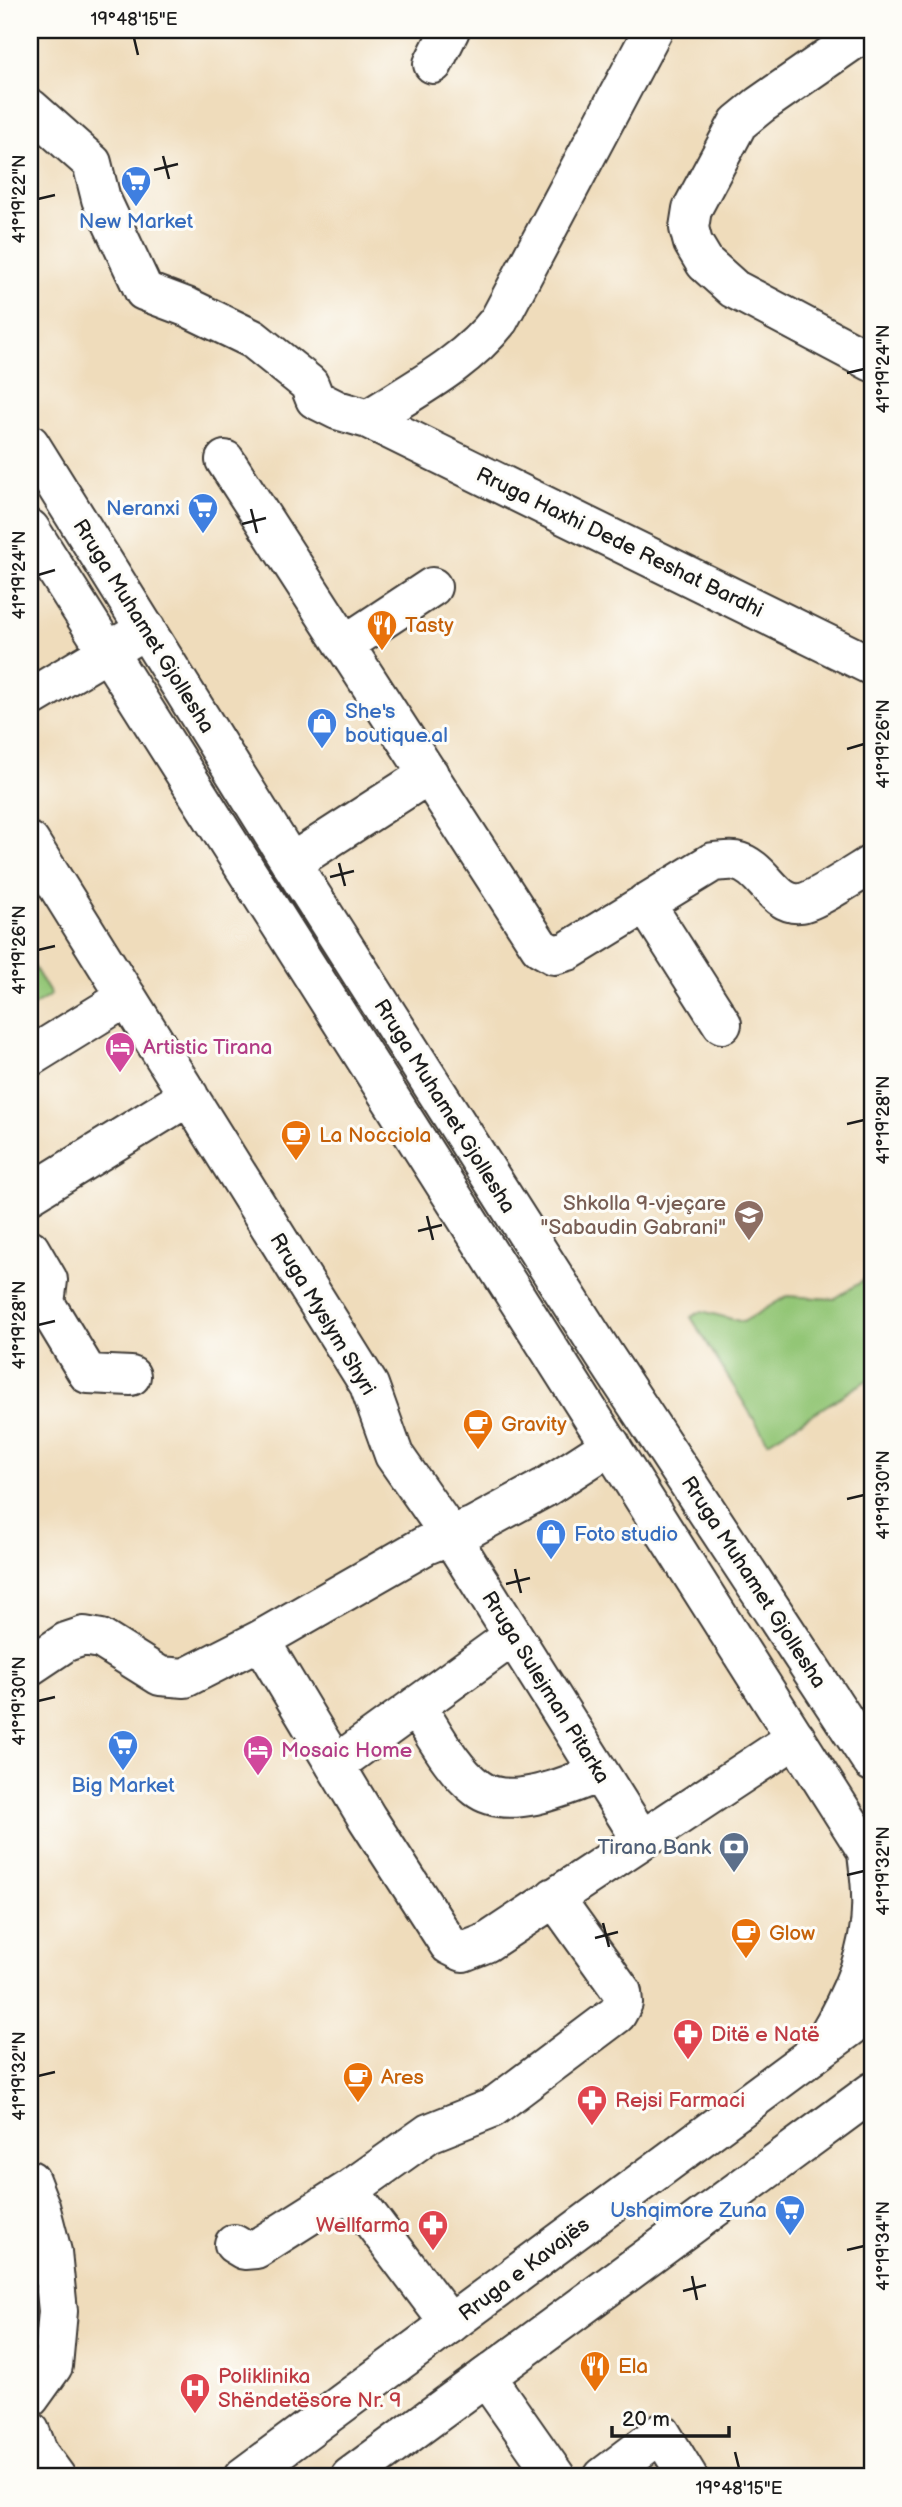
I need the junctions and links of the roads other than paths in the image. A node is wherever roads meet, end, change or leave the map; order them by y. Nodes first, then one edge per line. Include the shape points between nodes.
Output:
1 (450, 30) edge
2 (653, 30) edge
3 (868, 30) edge
4 (433, 64) dead end
5 (30, 108) edge
6 (872, 362) edge
7 (368, 418) junction
8 (30, 444) edge
9 (225, 460) dead end
10 (30, 529) edge
11 (432, 587) dead end
12 (146, 629) junction
13 (344, 645) junction
14 (108, 652) junction
15 (872, 666) edge
16 (30, 698) edge
17 (429, 774) junction
18 (291, 863) junction
19 (35, 864) edge
20 (872, 864) edge
21 (645, 903) junction
22 (127, 997) junction
23 (722, 1024) dead end
24 (30, 1057) edge
25 (189, 1096) junction
26 (30, 1194) edge
27 (30, 1249) edge
28 (131, 1376) dead end
29 (611, 1446) junction
30 (450, 1535) junction
31 (513, 1636) junction
32 (260, 1640) junction
33 (30, 1666) edge
34 (416, 1706) junction
35 (796, 1738) junction
36 (872, 1762) edge
37 (335, 1765) junction
38 (599, 1773) junction
39 (641, 1839) junction
40 (870, 1855) edge
41 (554, 1897) junction
42 (872, 2011) edge
43 (819, 2051) junction
44 (862, 2103) edge
45 (30, 2180) edge
46 (349, 2190) junction
47 (234, 2244) dead end
48 (450, 2324) junction
49 (486, 2377) junction
50 (30, 2398) edge
51 (243, 2477) edge
52 (350, 2477) edge
53 (556, 2477) edge
54 (603, 2477) edge
55 (688, 2477) edge

1 - 4 street
2 - 7 street via 499,320 465,357
3 - 6 street via 738,123 692,209 689,228 705,263 734,289
5 - 7 street, Rruga Haxhi Dede Reshat Bardhi via 92,163 101,199 144,290 253,339 309,384 315,399
7 - 15 street, Rruga Haxhi Dede Reshat Bardhi
8 - 12 street, Rruga Muhamet Gjollesha
9 - 13 street
10 - 14 street, Rruga Muhamet Gjollesha
11 - 13 street
12 - 14 street
12 - 18 street, Rruga Muhamet Gjollesha
13 - 17 street
14 - 16 street
14 - 29 street, Rruga Muhamet Gjollesha
17 - 18 street
17 - 21 street via 540,947 554,955 568,951
18 - 36 street, Rruga Muhamet Gjollesha via 611,1367
19 - 22 street, Rruga Myslym Shyri
20 - 21 street via 803,903 789,904 757,871 735,861 713,862
21 - 23 street
22 - 24 street
22 - 25 street, Rruga Myslym Shyri
25 - 26 street
25 - 30 street, Rruga Myslym Shyri via 369,1385 394,1455
27 - 28 street via 48,1280 45,1303 89,1374
29 - 30 street via 546,1487
29 - 35 street, Rruga Muhamet Gjollesha
30 - 31 street, Rruga Sulejman Pitarka
30 - 32 street
31 - 34 street
31 - 38 street, Rruga Sulejman Pitarka
32 - 33 street via 185,1678 160,1676 101,1639 83,1636
32 - 37 street
34 - 37 street
34 - 38 street via 460,1772 478,1789 497,1797 531,1796
35 - 39 street
35 - 40 street, Rruga Muhamet Gjollesha
37 - 41 street via 449,1945 463,1952 486,1943
38 - 39 street, Rruga Sulejman Pitarka
39 - 41 street
40 - 43 street via 872,1897 866,1945 845,2008
41 - 46 street via 622,1992 617,2014 492,2108 429,2133
42 - 43 street, Rruga e Kavajës
43 - 48 street, Rruga e Kavajës
44 - 49 street
45 - 50 street via 52,2252 58,2311 53,2366
46 - 47 street via 256,2249 244,2250
46 - 48 street
48 - 51 street, Rruga e Kavajës
49 - 52 street
49 - 53 street
54 - 55 street via 661,2433

